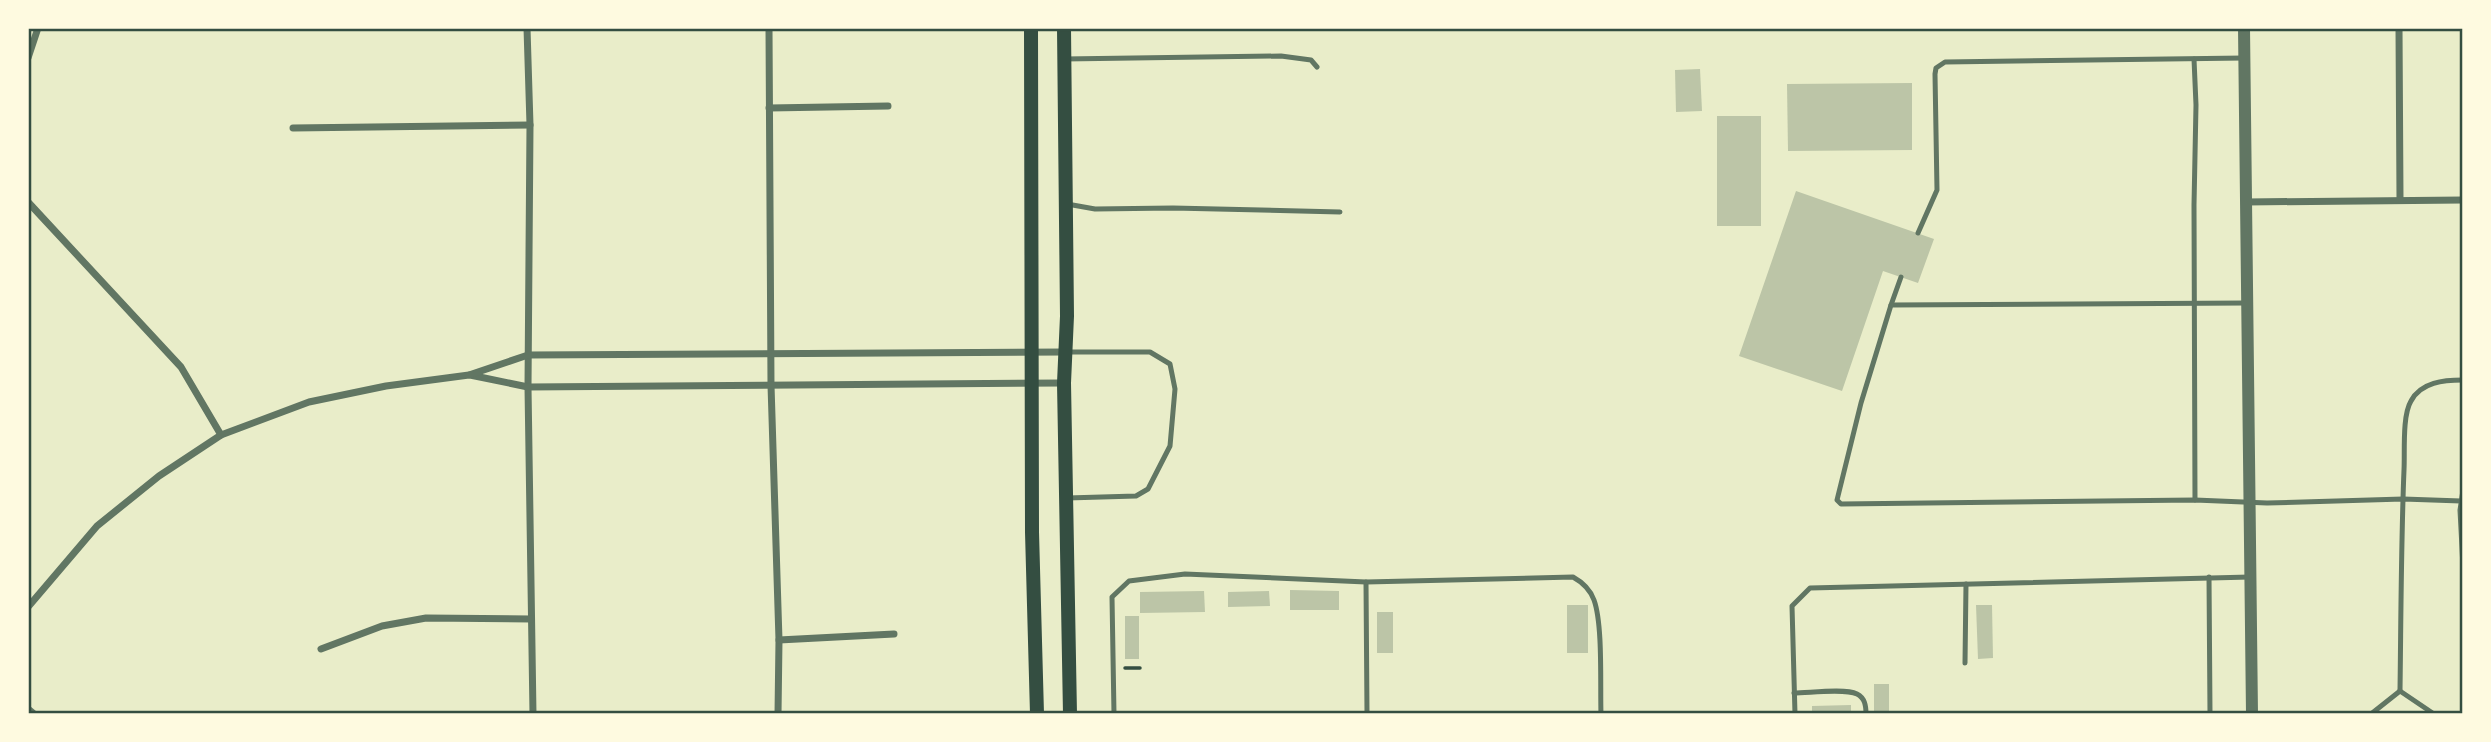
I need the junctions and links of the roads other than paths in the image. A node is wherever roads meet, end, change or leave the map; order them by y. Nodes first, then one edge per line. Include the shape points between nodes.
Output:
1 (38, 28) edge
2 (527, 28) edge
3 (769, 28) edge
4 (1031, 28) edge
5 (1064, 28) edge
6 (1140, 28) edge
7 (1311, 28) edge
8 (1332, 28) edge
9 (2244, 28) edge
10 (2399, 28) edge
11 (28, 58) edge
12 (2244, 58) junction
13 (1065, 59) junction
14 (2194, 59) junction
15 (1317, 67) dead end
16 (888, 106) dead end
17 (769, 108) junction
18 (530, 125) junction
19 (293, 128) dead end
20 (2400, 200) junction
21 (2463, 200) edge
22 (28, 202) edge
23 (2246, 202) junction
24 (1067, 204) junction
25 (1340, 212) dead end
26 (1918, 233) dead end
27 (1901, 277) dead end
28 (2195, 303) junction
29 (2247, 303) junction
30 (1891, 305) junction
31 (1065, 352) junction
32 (771, 353) junction
33 (1032, 353) junction
34 (528, 355) junction
35 (470, 375) junction
36 (2463, 380) edge
37 (1064, 383) junction
38 (771, 385) junction
39 (1033, 385) junction
40 (528, 387) junction
41 (221, 435) junction
42 (2463, 490) edge
43 (1066, 498) junction
44 (2403, 499) junction
45 (2195, 500) junction
46 (2461, 501) junction
47 (2249, 503) junction
48 (2463, 567) edge
49 (2208, 577) junction
50 (2250, 577) junction
51 (1366, 582) junction
52 (1966, 584) junction
53 (28, 607) edge
54 (531, 619) junction
55 (894, 635) dead end
56 (779, 640) junction
57 (321, 649) dead end
58 (1965, 663) dead end
59 (2400, 691) junction
60 (1794, 693) junction
61 (28, 709) edge
62 (34, 714) edge
63 (533, 714) edge
64 (778, 714) edge
65 (1037, 714) edge
66 (1070, 714) edge
67 (1114, 714) edge
68 (1367, 714) edge
69 (1601, 714) edge
70 (1795, 714) edge
71 (1866, 714) edge
72 (2210, 714) edge
73 (2252, 714) edge
74 (2371, 714) edge
75 (2434, 714) edge

1 - 11 street
2 - 18 street
3 - 17 street
4 - 33 main road
5 - 13 main road
6 - 7 lane
7 - 8 lane
9 - 12 street
10 - 20 street
12 - 14 lane
12 - 23 street
13 - 15 lane via 1281,56 1311,60
13 - 24 main road
14 - 26 lane via 1940,64 1935,74 1937,190
14 - 28 lane
16 - 17 street
17 - 32 street
18 - 19 street
18 - 34 street
20 - 21 street
20 - 23 street
22 - 41 street via 181,367
23 - 29 street
24 - 25 lane via 1095,209
24 - 31 main road
27 - 30 lane
28 - 29 lane
28 - 30 lane
28 - 45 lane
29 - 47 street
30 - 45 lane via 1838,492 1841,504
31 - 33 street
31 - 37 main road
31 - 43 lane via 1150,352 1170,364 1175,389 1170,446 1148,489 1136,496
32 - 33 street
32 - 34 street
32 - 38 street
33 - 39 main road
34 - 35 street
34 - 40 street
35 - 40 street
35 - 41 street via 309,402
36 - 44 lane via 2429,384 2409,403
37 - 39 street
37 - 43 main road
38 - 39 street
38 - 40 street
38 - 56 street
39 - 65 main road
40 - 54 street
41 - 53 street via 159,476 97,526
42 - 46 lane
43 - 66 main road
44 - 46 lane
44 - 47 lane
44 - 59 lane
45 - 47 lane
46 - 48 lane
47 - 50 street
49 - 50 lane
49 - 52 lane
49 - 72 lane
50 - 73 street
51 - 67 lane via 1185,575 1129,581 1112,597
51 - 68 lane
51 - 69 lane via 1573,577 1585,584 1594,599
52 - 58 lane
52 - 60 lane via 1810,588 1792,606
54 - 57 street via 426,618 382,626
54 - 63 street
55 - 56 street
56 - 64 street
59 - 74 lane
59 - 75 lane
60 - 70 lane
60 - 71 lane via 1850,692 1860,695
61 - 62 street

